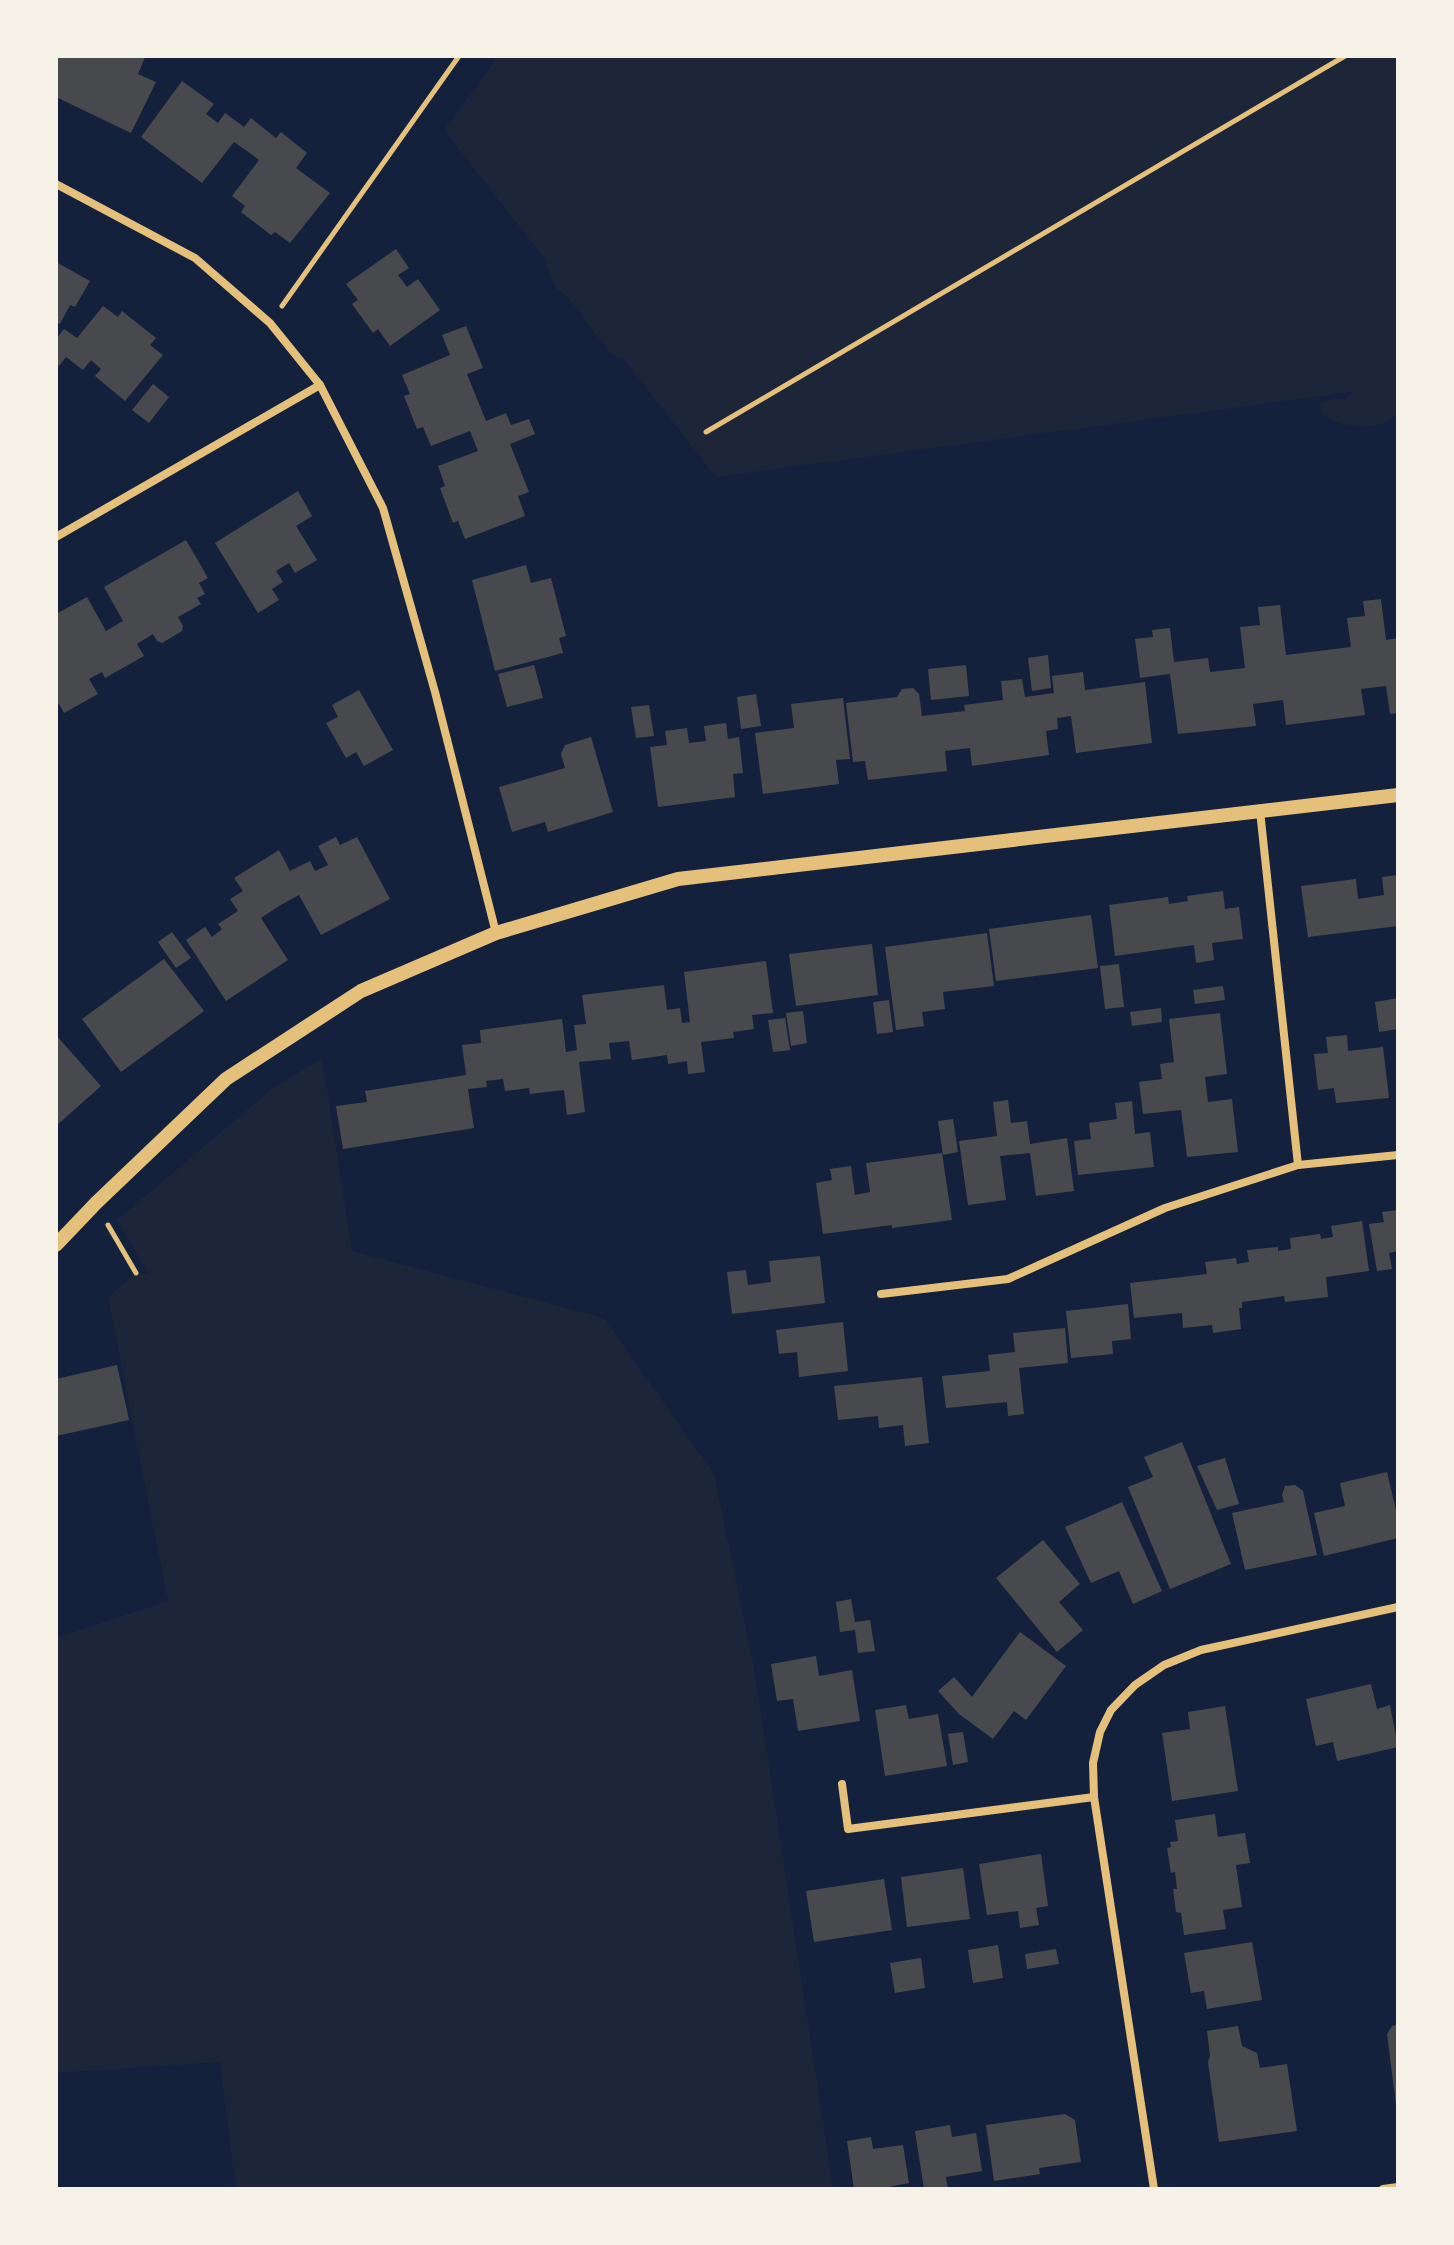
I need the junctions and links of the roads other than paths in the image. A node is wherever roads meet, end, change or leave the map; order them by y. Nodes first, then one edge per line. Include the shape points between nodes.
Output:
1 (56, 184) edge
2 (320, 385) junction
3 (56, 537) edge
4 (1398, 795) edge
5 (1260, 811) junction
6 (496, 933) junction
7 (1398, 1155) edge
8 (1298, 1165) junction
9 (57, 1242) edge
10 (881, 1294) dead end
11 (1398, 1607) edge
12 (842, 1784) dead end
13 (1094, 1797) junction
14 (1398, 2187) edge
15 (1154, 2189) edge
16 (1383, 2189) edge

1 - 2 street via 195,258 270,323
2 - 3 street
2 - 6 street via 383,508
4 - 5 street
5 - 6 street via 678,879
5 - 8 street
6 - 9 street via 361,991 226,1079
7 - 8 street
8 - 10 street via 1165,1208 1008,1279
11 - 13 street via 1201,1650 1164,1665 1111,1710 1093,1763
12 - 13 street via 848,1829
13 - 15 street
14 - 16 street

